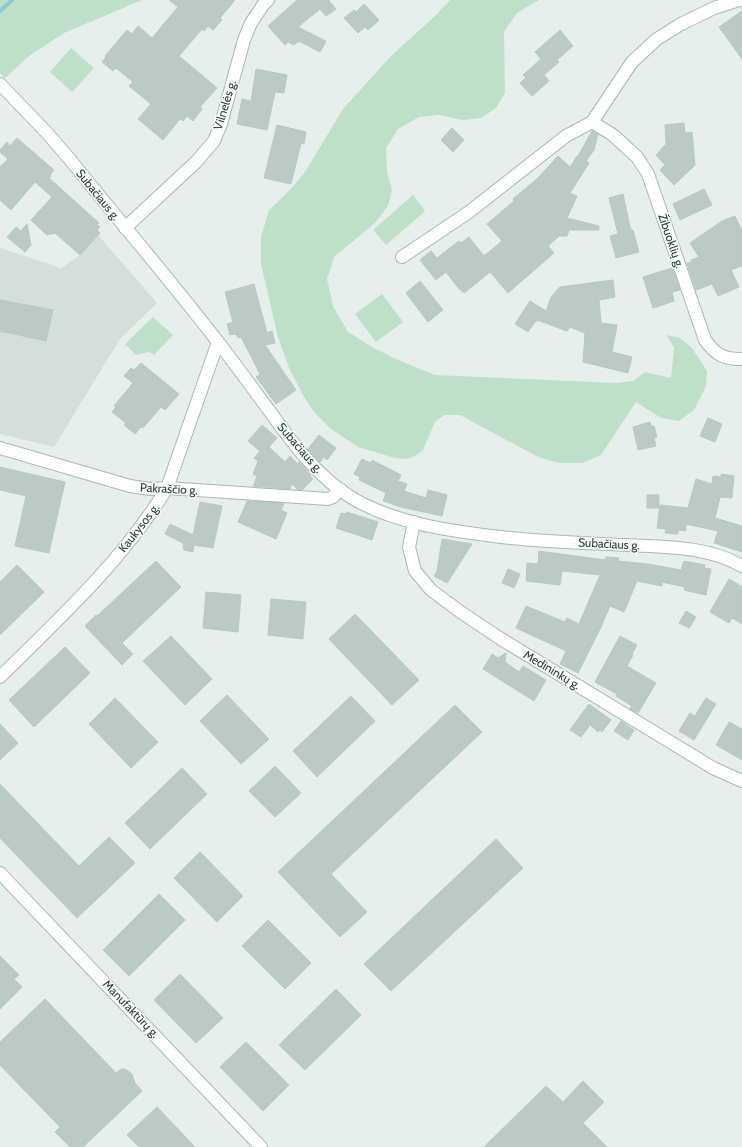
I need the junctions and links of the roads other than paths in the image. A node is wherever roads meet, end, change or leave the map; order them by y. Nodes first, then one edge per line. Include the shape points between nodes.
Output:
1 (268, 0) edge
2 (739, 0) edge
3 (0, 84) edge
4 (592, 122) junction
5 (125, 228) junction
6 (402, 257) dead end
7 (218, 342) junction
8 (742, 359) edge
9 (0, 448) edge
10 (168, 488) junction
11 (340, 490) junction
12 (414, 522) junction
13 (742, 566) edge
14 (0, 677) edge
15 (742, 781) edge
16 (0, 873) edge
17 (261, 1147) edge

1 - 5 street, Vilnelės g. via 251,23 244,40 214,141 196,162
2 - 4 street via 714,8 681,24 657,40 632,62
3 - 5 street, Subačiaus g. via 48,134
4 - 6 street via 566,136 469,212
4 - 8 street, Žibuoklių g. via 614,136 637,156 648,174 705,340 714,352 729,359
5 - 7 street, Subačiaus g.
7 - 10 street, Kaukysos g.
7 - 11 street, Subačiaus g. via 307,460
9 - 10 street, Pakraščio g. via 130,486
10 - 11 street, Pakraščio g. via 328,499
10 - 14 street, Kaukysos g. via 128,544 76,602
11 - 12 street, Subačiaus g. via 368,507
12 - 13 street, Subačiaus g. via 503,537 681,548 712,553
12 - 15 street, Medininkų g. via 410,547 415,571 431,590 501,639 713,768
16 - 17 street, Manufaktūrų g.

